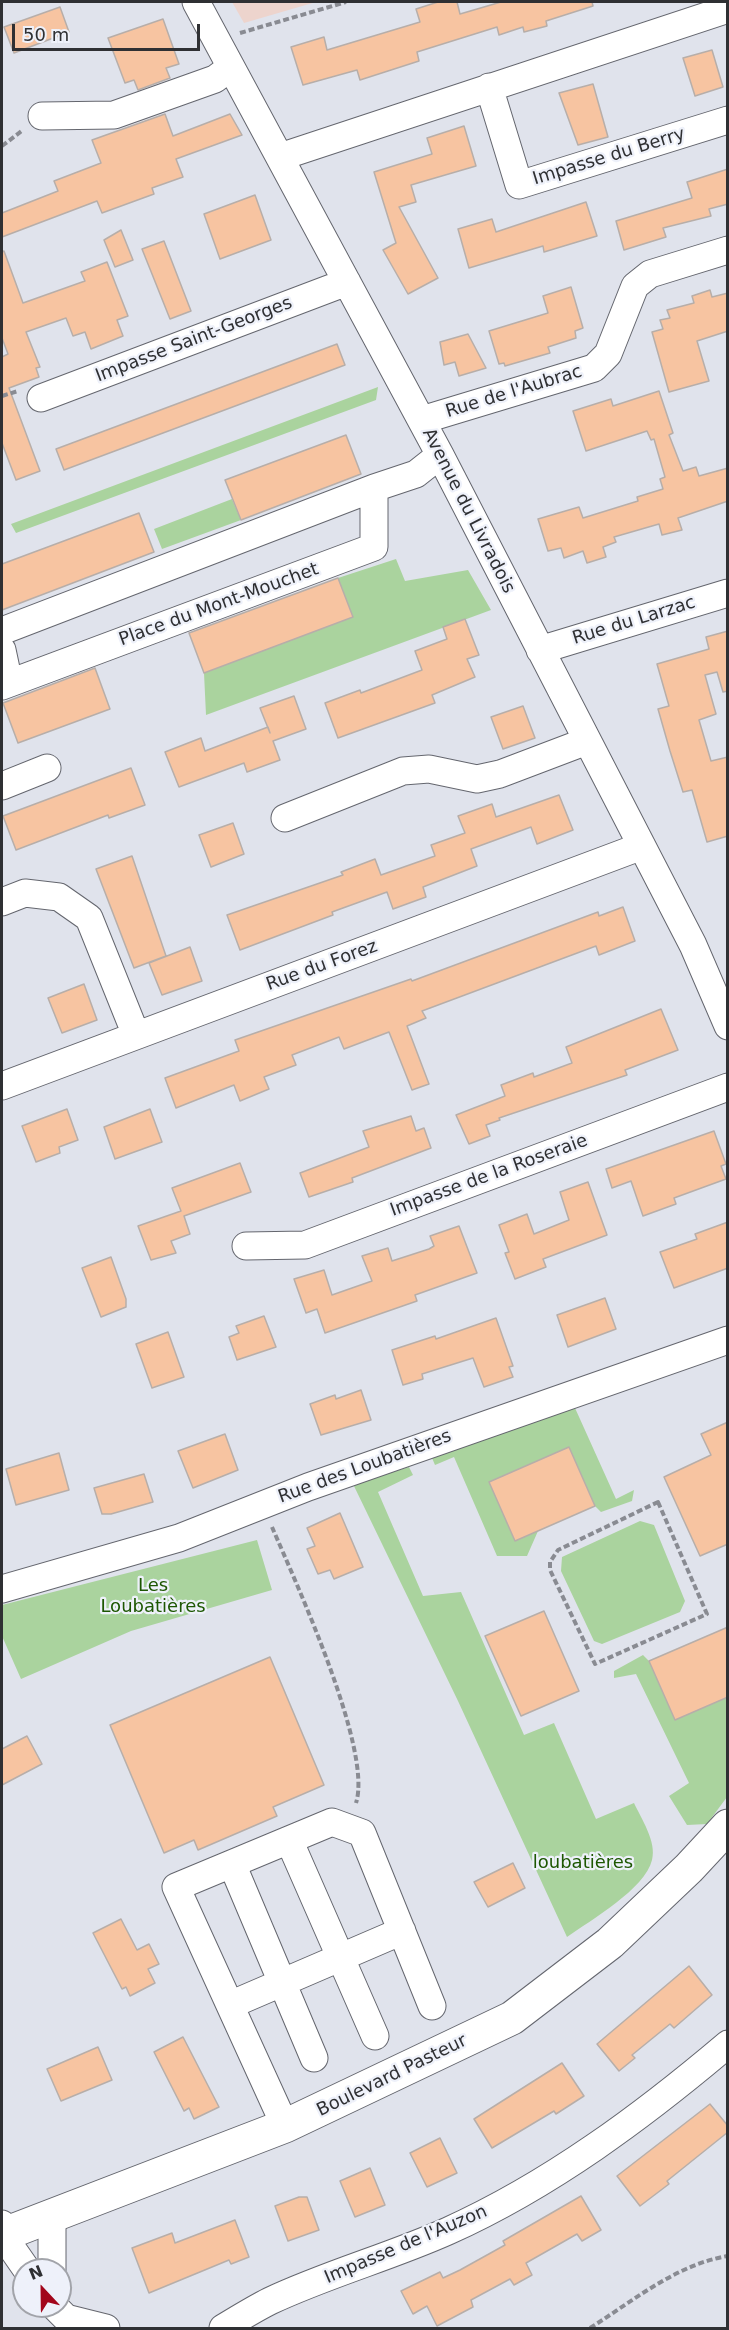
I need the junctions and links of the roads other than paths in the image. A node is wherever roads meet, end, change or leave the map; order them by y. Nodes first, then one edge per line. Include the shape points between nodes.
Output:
1 (196, 2) edge
2 (728, 9) edge
3 (231, 67) junction
4 (489, 87) junction
5 (42, 116) dead end
6 (728, 120) edge
7 (280, 157) junction
8 (728, 250) edge
9 (347, 282) junction
10 (41, 398) dead end
11 (422, 420) junction
12 (440, 455) junction
13 (374, 488) junction
14 (728, 593) edge
15 (2, 631) edge
16 (2, 650) edge
17 (540, 650) junction
18 (5, 684) edge
19 (587, 741) junction
20 (47, 768) dead end
21 (2, 786) edge
22 (285, 818) dead end
23 (642, 846) junction
24 (2, 902) edge
25 (728, 1026) edge
26 (136, 1035) junction
27 (2, 1086) edge
28 (728, 1087) edge
29 (246, 1246) dead end
30 (728, 1340) edge
31 (2, 1589) edge
32 (728, 1826) edge
33 (289, 1840) junction
34 (232, 1864) junction
35 (402, 1931) junction
36 (340, 1957) junction
37 (282, 1982) junction
38 (230, 2005) junction
39 (432, 2006) dead end
40 (375, 2036) dead end
41 (728, 2044) edge
42 (314, 2058) dead end
43 (285, 2126) junction
44 (52, 2216) junction
45 (3, 2231) edge
46 (20, 2258) edge
47 (52, 2258) edge
48 (72, 2309) edge
49 (66, 2318) edge
50 (96, 2325) edge
51 (223, 2328) edge

1 - 3 street, Avenue du Livradois
2 - 4 street
3 - 5 street via 215,79 114,115
3 - 7 street, Avenue du Livradois
4 - 6 street, Impasse du Berry via 519,185
4 - 7 street
7 - 9 street, Avenue du Livradois
8 - 11 street, Rue de l'Aubrac via 650,274 635,286 608,354 594,368
9 - 10 street, Impasse Saint-Georges
9 - 11 street, Avenue du Livradois
11 - 12 street, Avenue du Livradois
12 - 13 street via 416,474
12 - 17 street, Avenue du Livradois
13 - 15 street
13 - 18 street, Place du Mont-Mouchet via 374,547
14 - 17 street, Rue du Larzac
16 - 18 street, Place du Mont-Mouchet
17 - 19 street, Avenue du Livradois
19 - 22 street via 477,779 429,769 404,771
19 - 23 street, Avenue du Livradois
20 - 21 street
23 - 25 street, Avenue du Livradois via 693,945
23 - 26 street, Rue du Forez
24 - 26 street via 25,893 59,897 89,918
26 - 27 street, Rue du Forez
28 - 29 street, Impasse de la Roseraie via 305,1245
30 - 31 street, Rue des Loubatières via 262,1504 179,1538
32 - 43 main road, Boulevard Pasteur via 610,1943 512,2018
33 - 34 street
33 - 35 street via 332,1822 362,1833
33 - 36 street
34 - 37 street
34 - 38 street via 176,1887
35 - 36 street
35 - 39 street
36 - 37 street
36 - 40 street
37 - 38 street
37 - 42 street
38 - 43 street
41 - 51 street, Impasse de l'Auzon via 662,2099 566,2166 509,2199 448,2231 270,2301
43 - 44 main road, Boulevard Pasteur
44 - 45 main road, Boulevard Pasteur
44 - 47 street
45 - 46 street
48 - 50 street
49 - 50 street

